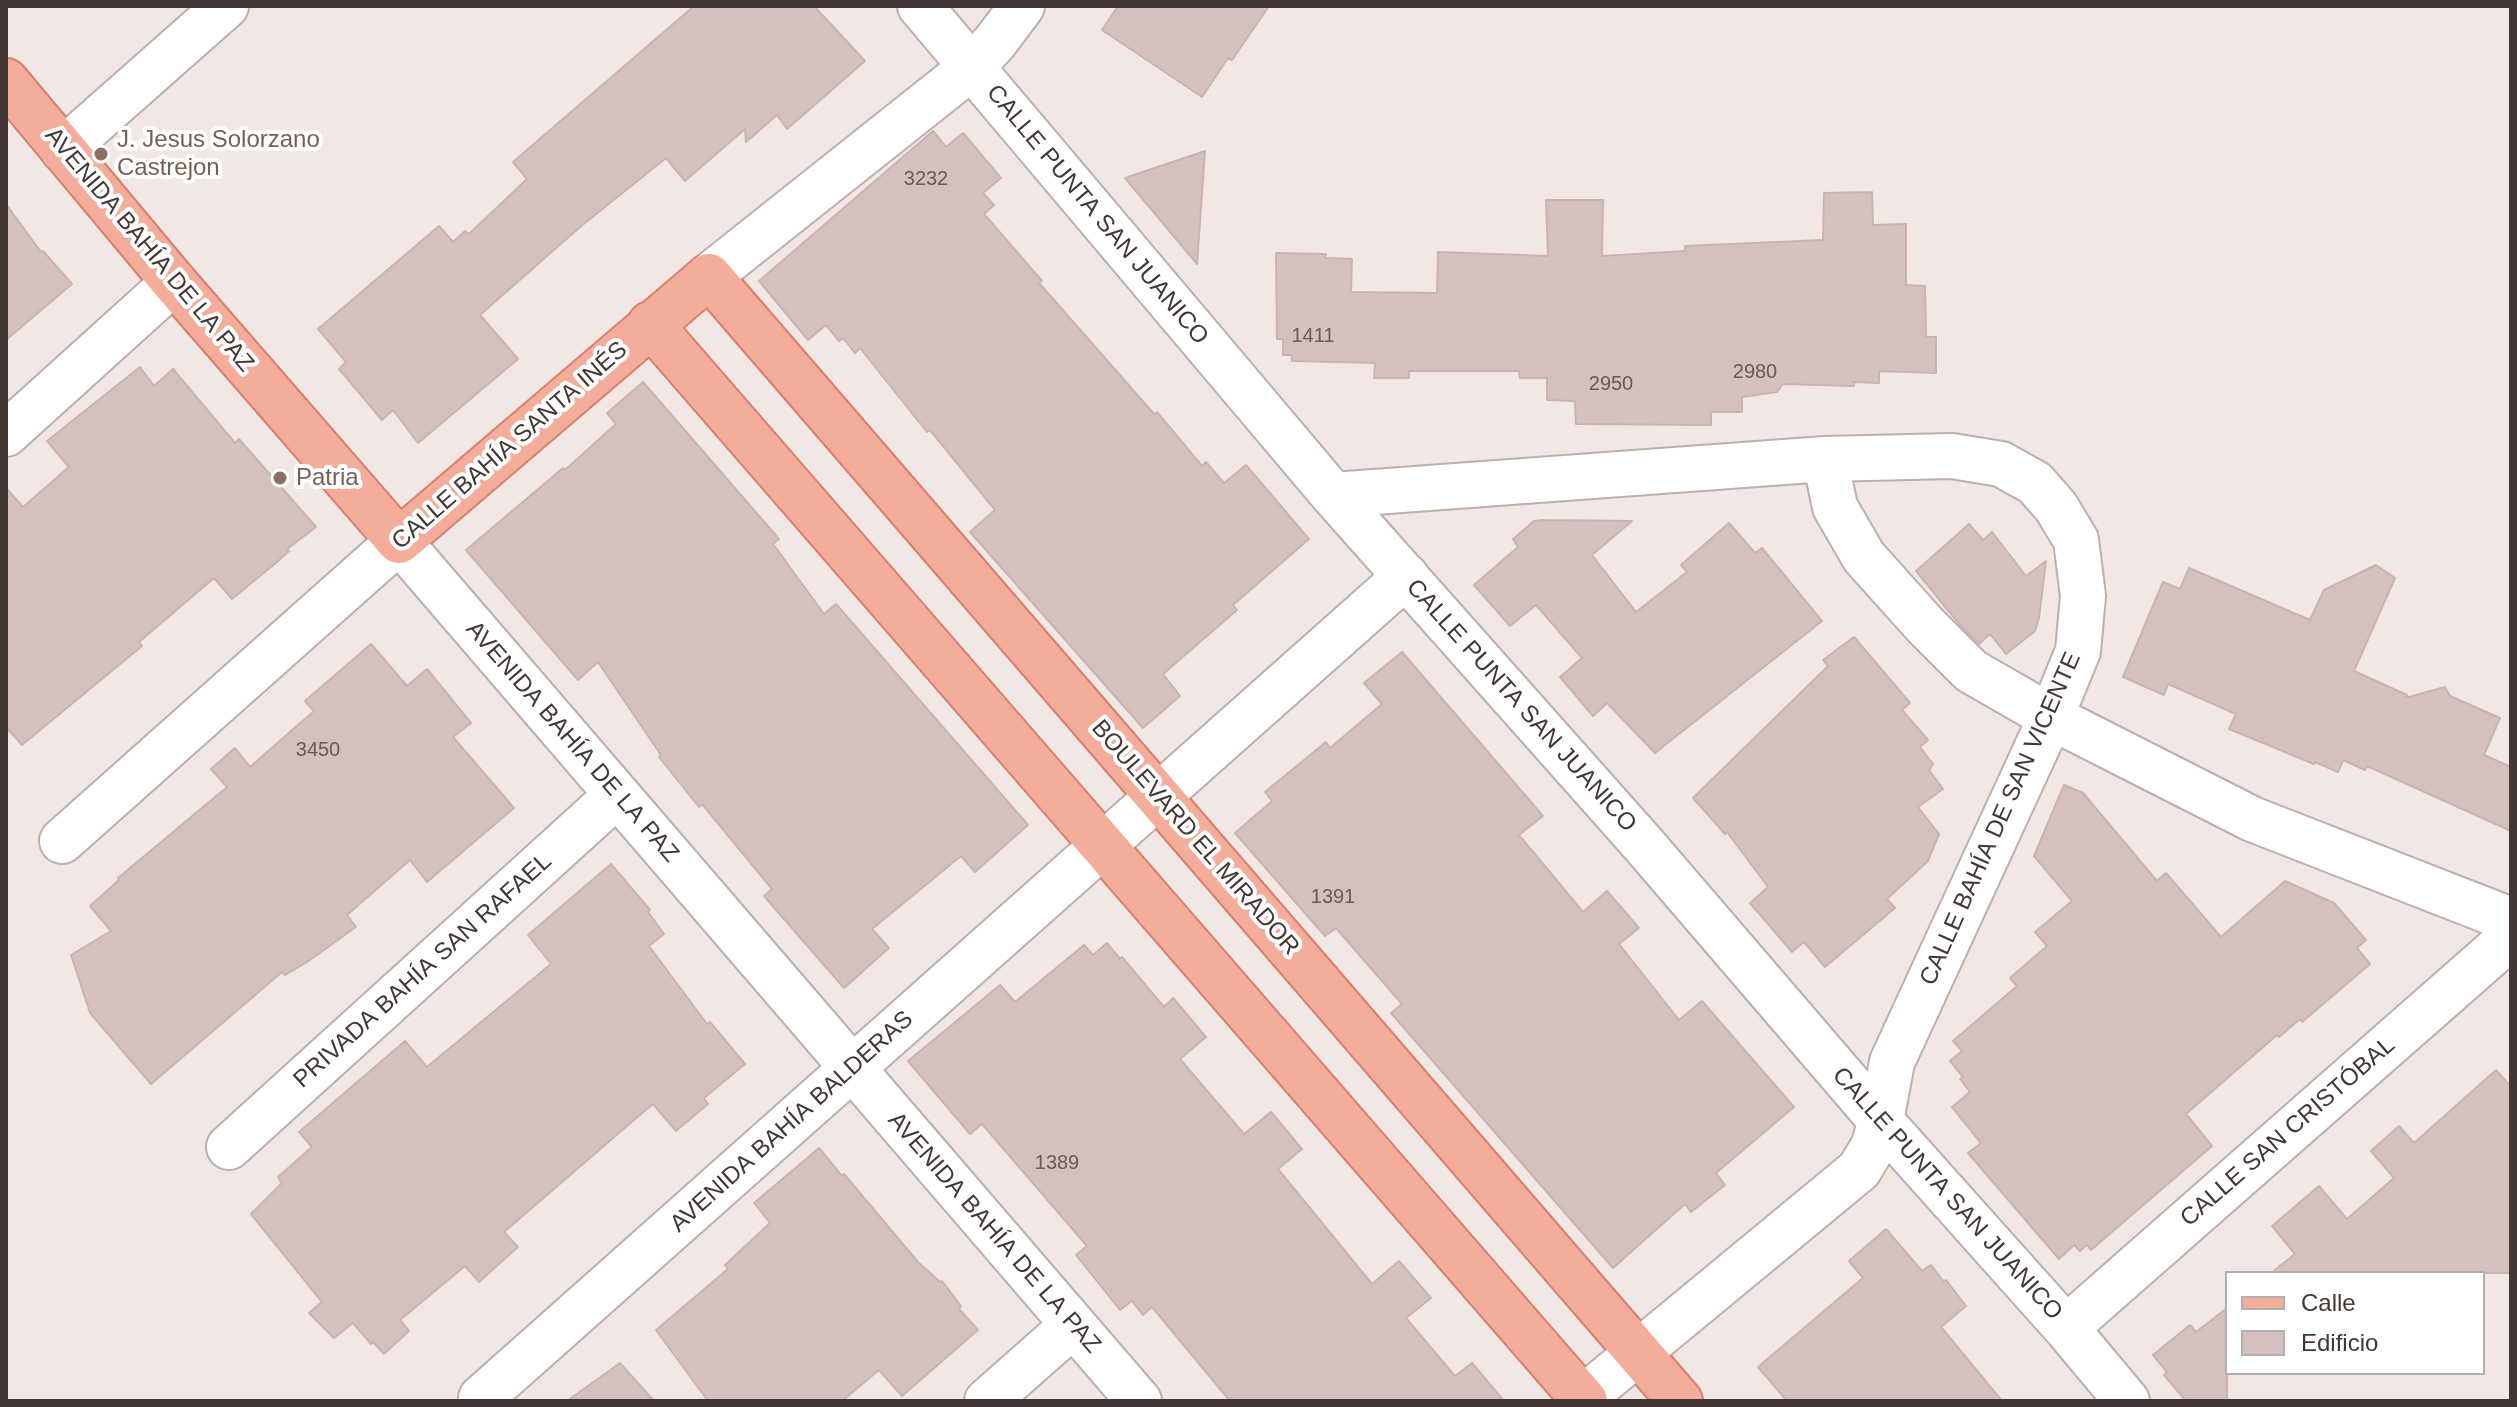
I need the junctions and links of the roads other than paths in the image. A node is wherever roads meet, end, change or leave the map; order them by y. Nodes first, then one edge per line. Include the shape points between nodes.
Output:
1 (226, 6) edge
2 (920, 6) edge
3 (1022, 6) edge
4 (972, 67) junction
5 (6, 81) edge
6 (63, 150) junction
7 (709, 276) junction
8 (174, 282) junction
9 (650, 324) junction
10 (6, 434) edge
11 (1825, 459) junction
12 (1333, 495) junction
13 (399, 541) junction
14 (1406, 576) junction
15 (2051, 717) junction
16 (617, 795) junction
17 (1159, 796) junction
18 (62, 841) dead end
19 (1102, 846) junction
20 (2511, 920) edge
21 (2511, 937) edge
22 (852, 1068) junction
23 (1881, 1121) junction
24 (229, 1147) dead end
25 (1073, 1325) junction
26 (2066, 1328) junction
27 (1638, 1351) junction
28 (481, 1398) dead end
29 (1584, 1400) edge
30 (987, 1401) edge
31 (1139, 1401) edge
32 (1680, 1401) edge
33 (2127, 1401) edge

1 - 6 street
2 - 4 street, CALLE PUNTA SAN JUANICO
3 - 4 street, CALLE BAHÍA SANTA INÉS
4 - 7 street, CALLE BAHÍA SANTA INÉS
4 - 12 street, CALLE PUNTA SAN JUANICO
5 - 6 main road, AVENIDA BAHÍA DE LA PAZ
6 - 8 main road, AVENIDA BAHÍA DE LA PAZ
7 - 9 main road, CALLE BAHÍA SANTA INÉS
7 - 17 main road, BOULEVARD EL MIRADOR
8 - 10 street
8 - 13 main road, AVENIDA BAHÍA DE LA PAZ
9 - 13 main road, CALLE BAHÍA SANTA INÉS
9 - 19 main road
11 - 12 street, CALLE BAHÍA DE SAN VICENTE
11 - 15 street via 1835,507 1864,557 1971,671
11 - 15 street, CALLE BAHÍA DE SAN VICENTE via 1952,456 2001,464 2035,483 2076,540 2083,596 2078,651
12 - 14 street, CALLE PUNTA SAN JUANICO
13 - 16 street, AVENIDA BAHÍA DE LA PAZ
13 - 18 street, CALLE BAHÍA SANTA INÉS
14 - 17 street, AVENIDA BAHÍA BALDERAS
14 - 23 street, CALLE PUNTA SAN JUANICO
15 - 20 street via 2252,819
15 - 23 street, CALLE BAHÍA DE SAN VICENTE via 1892,1062
16 - 22 street, AVENIDA BAHÍA DE LA PAZ
16 - 24 street, PRIVADA BAHÍA SAN RAFAEL
17 - 19 street, AVENIDA BAHÍA BALDERAS
17 - 27 main road, BOULEVARD EL MIRADOR
19 - 22 street, AVENIDA BAHÍA BALDERAS
19 - 29 main road
21 - 26 street, CALLE SAN CRISTÓBAL
22 - 25 street, AVENIDA BAHÍA DE LA PAZ
22 - 28 street, AVENIDA BAHÍA BALDERAS
23 - 26 street, CALLE PUNTA SAN JUANICO
23 - 27 street, CALLE BAHÍA DE SAN VICENTE via 1859,1170
25 - 30 street
25 - 31 street, AVENIDA BAHÍA DE LA PAZ
26 - 33 street, CALLE PUNTA SAN JUANICO
27 - 29 street, CALLE BAHÍA DE SAN VICENTE
27 - 32 main road, BOULEVARD EL MIRADOR

